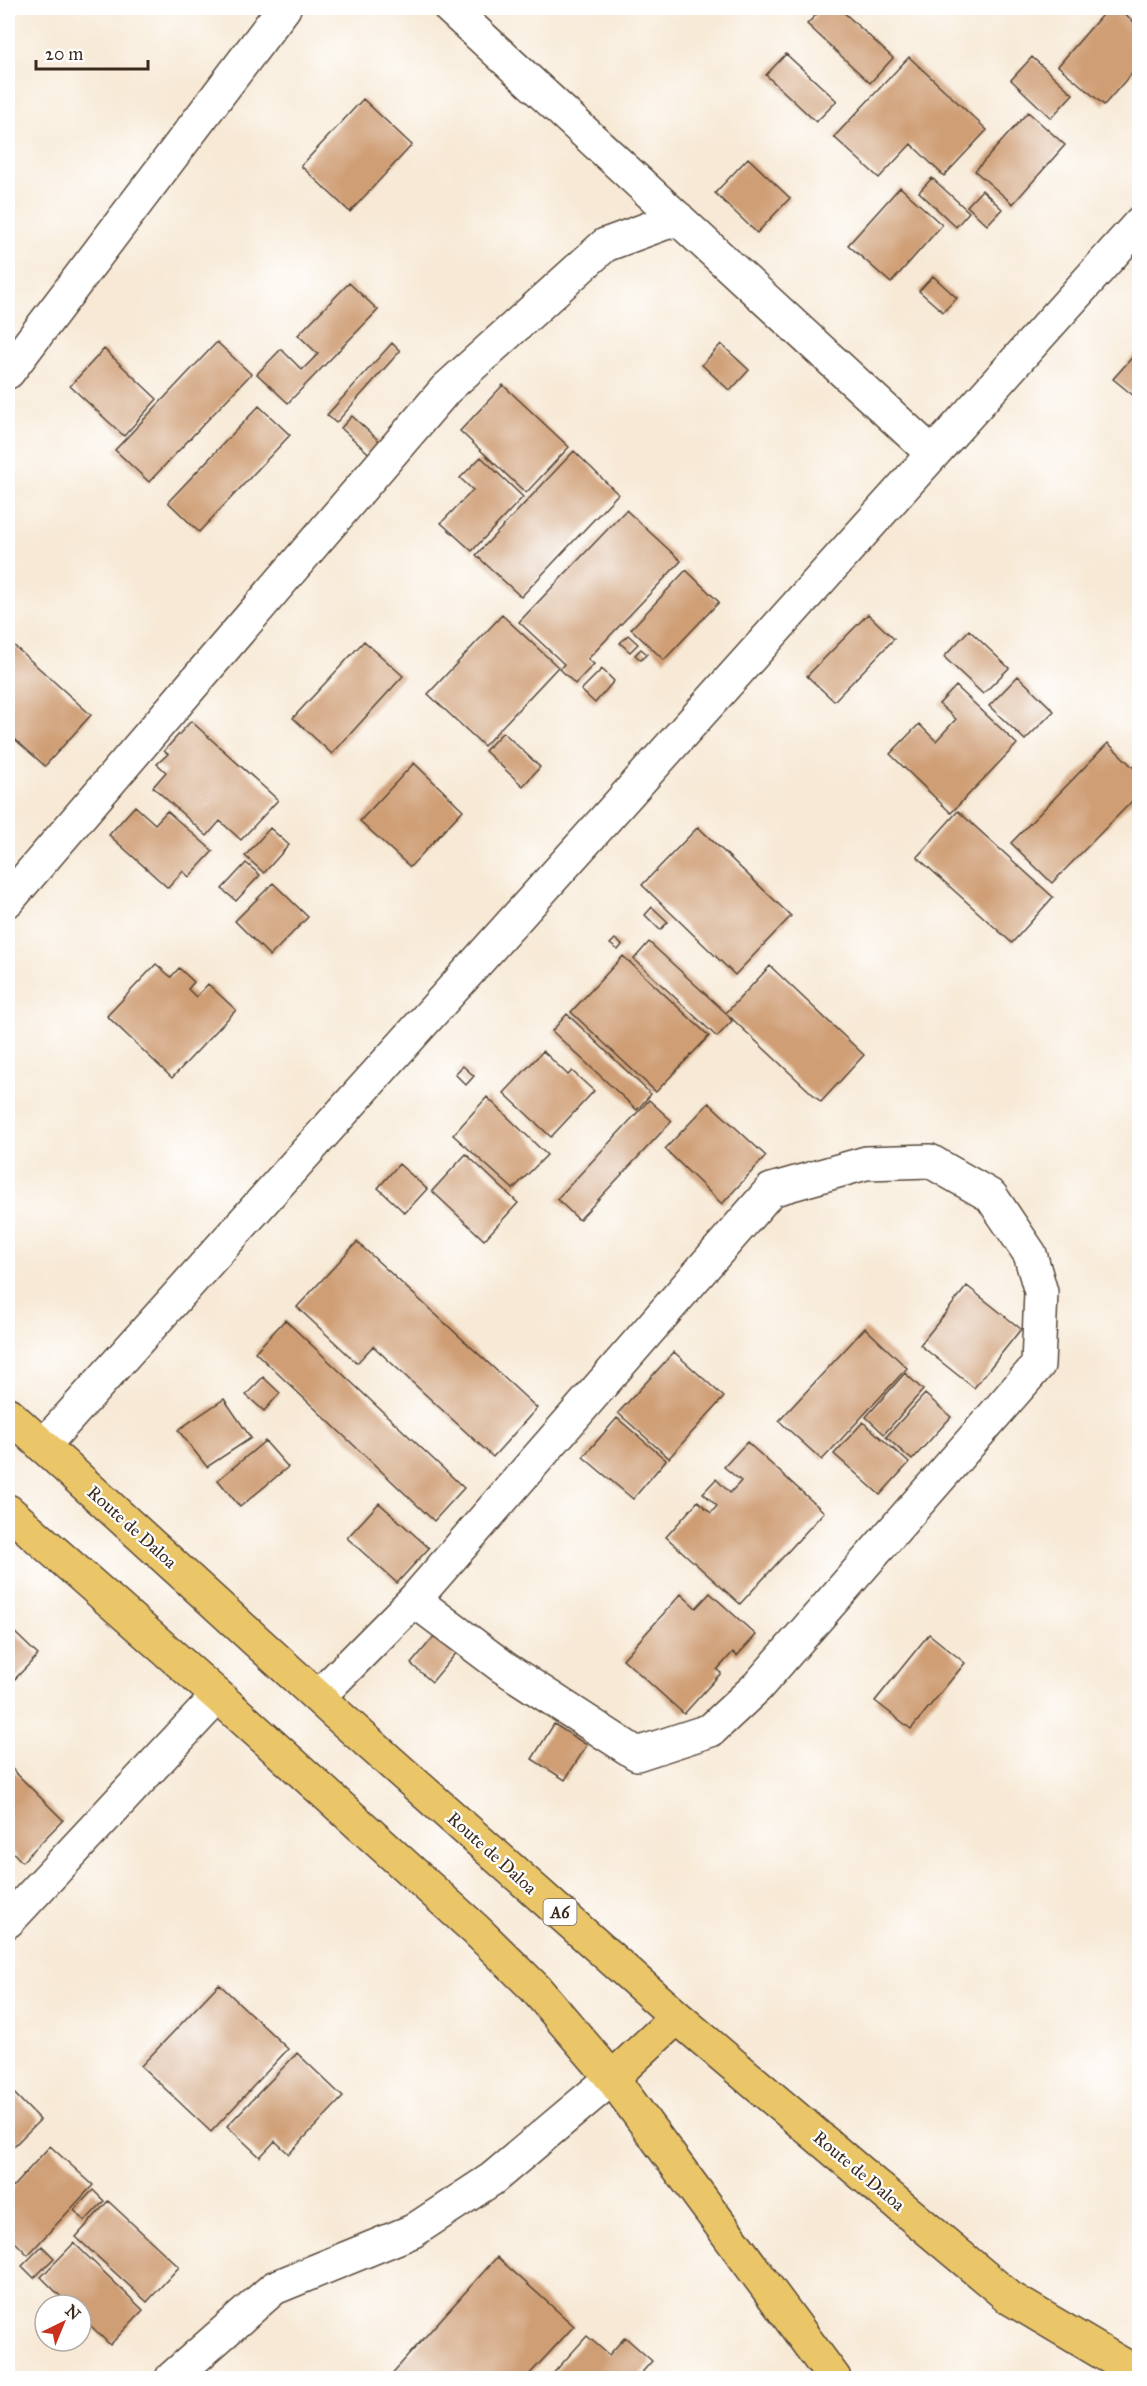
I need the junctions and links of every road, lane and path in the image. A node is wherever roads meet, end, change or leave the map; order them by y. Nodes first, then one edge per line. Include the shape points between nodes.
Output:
1 (284, 8) edge
2 (450, 8) edge
3 (678, 218) junction
4 (1140, 223) edge
5 (8, 372) edge
6 (933, 454) junction
7 (8, 900) edge
8 (8, 1414) edge
9 (43, 1446) junction
10 (8, 1511) edge
11 (414, 1600) junction
12 (218, 1696) junction
13 (318, 1697) junction
14 (8, 1921) edge
15 (677, 2017) junction
16 (612, 2078) junction
17 (1140, 2375) edge
18 (172, 2379) edge
19 (834, 2379) edge

1 - 5 street
2 - 3 street
3 - 6 street
3 - 7 street via 605,245 446,389
4 - 6 street
6 - 9 street
8 - 9 highway, Route de Daloa / A6
9 - 13 highway, Route de Daloa / A6
10 - 12 highway
11 - 11 street via 771,1190 866,1162 930,1161 991,1196 1030,1254 1041,1292 1038,1365 757,1687 711,1730 637,1754 503,1667
11 - 13 street
12 - 14 street
12 - 16 highway via 476,1930 535,1988
13 - 15 highway, Route de Daloa / A6
15 - 16 highway
15 - 17 highway, Route de Daloa / A6 via 1010,2298
16 - 18 street via 492,2179 413,2231 274,2288
16 - 19 highway

